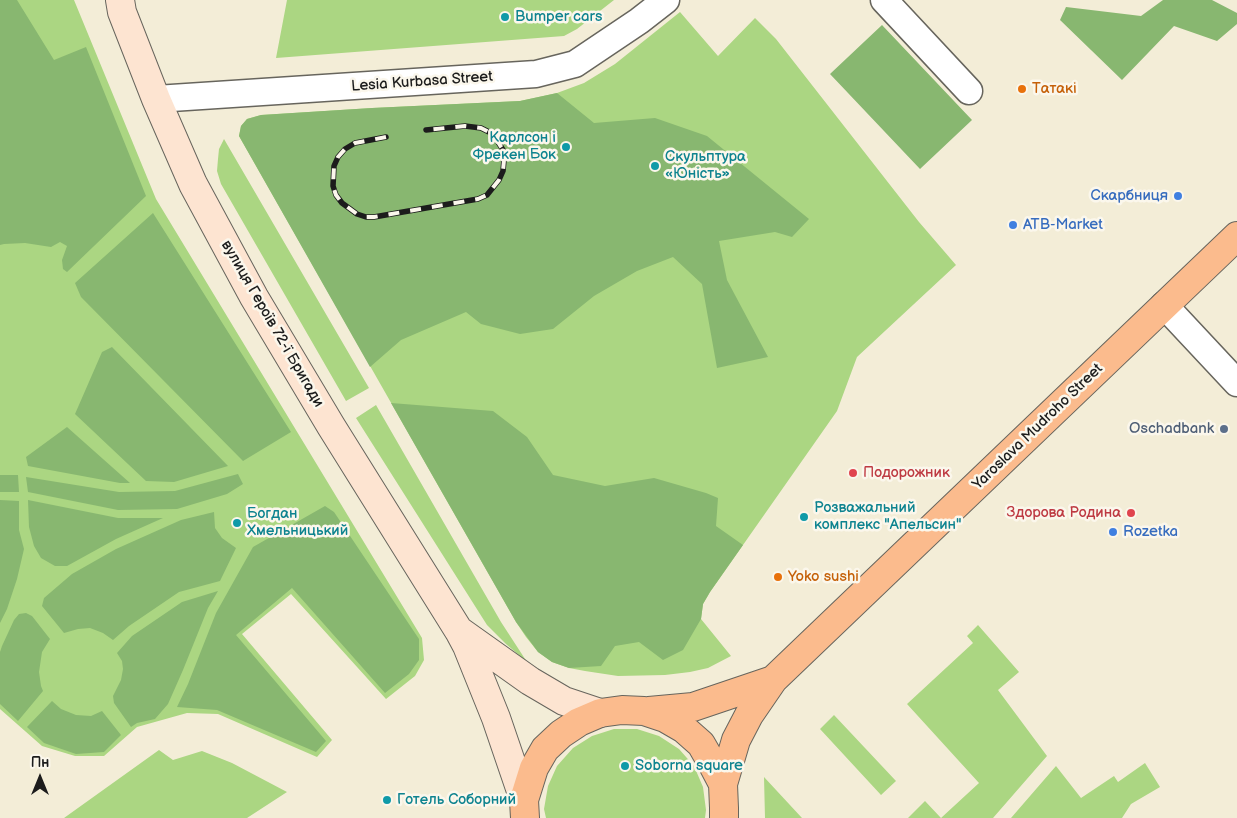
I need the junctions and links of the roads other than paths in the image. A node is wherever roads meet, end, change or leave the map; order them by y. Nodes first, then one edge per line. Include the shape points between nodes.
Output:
1 (120, 0) edge
2 (666, 0) edge
3 (884, 0) edge
4 (969, 90) dead end
5 (156, 99) junction
6 (1237, 236) edge
7 (1164, 305) junction
8 (1237, 383) edge
9 (460, 631) junction
10 (773, 680) junction
11 (644, 711) junction
12 (600, 713) junction
13 (724, 807) edge
14 (524, 809) edge

1 - 5 main road, вулиця Героїв 72-ї Бригади
2 - 5 street, Lesia Kurbasa Street via 575,64 536,74
3 - 4 street
5 - 9 main road, вулиця Героїв 72-ї Бригади via 193,184 254,297
6 - 7 main road, Yaroslava Mudroho Street
7 - 8 street
7 - 10 main road, Yaroslava Mudroho Street
9 - 12 main road, вулиця Героїв 72-ї Бригади via 564,701
9 - 14 main road, вулиця Героїв 72-ї Бригади via 496,718
10 - 11 main road, Yaroslava Mudroho Street via 693,707
10 - 13 main road, Yaroslava Mudroho Street via 736,740
11 - 12 main road
11 - 13 main road via 684,729 701,744 712,762
12 - 14 main road via 579,722 546,748 534,768

